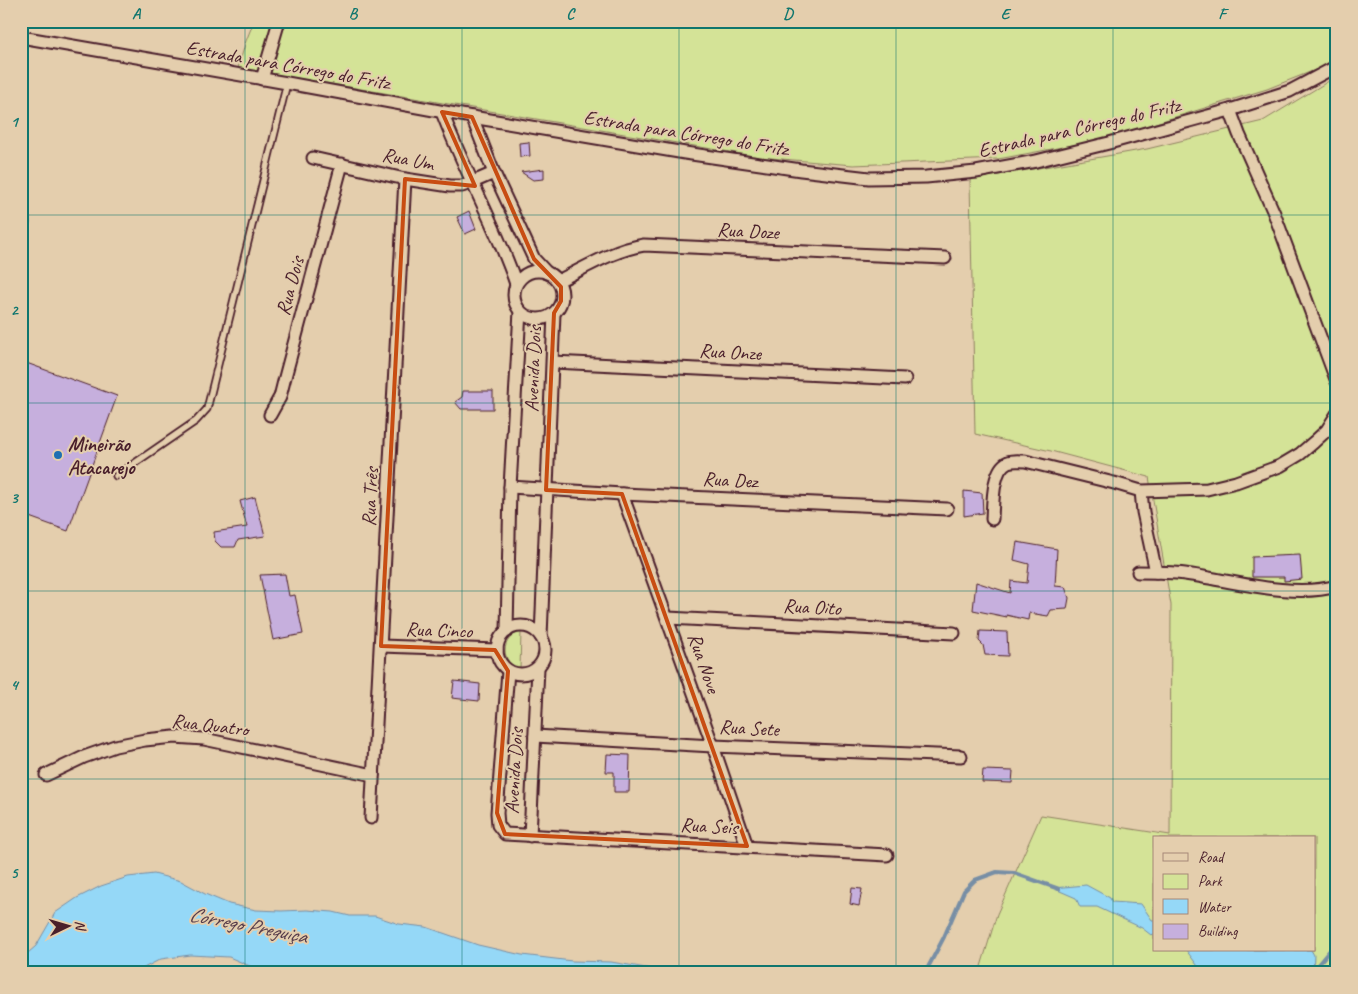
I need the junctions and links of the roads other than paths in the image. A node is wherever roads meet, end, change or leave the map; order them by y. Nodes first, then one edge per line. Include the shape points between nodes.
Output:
1 (280, 21) edge
2 (21, 37) edge
3 (1337, 66) edge
4 (262, 79) junction
5 (286, 83) junction
6 (1230, 110) junction
7 (442, 112) junction
8 (472, 117) junction
9 (313, 158) dead end
10 (342, 164) junction
11 (494, 172) junction
12 (405, 179) junction
13 (473, 182) junction
14 (21, 208) edge
15 (21, 237) edge
16 (944, 258) dead end
17 (547, 273) junction
18 (558, 281) junction
19 (516, 284) junction
20 (520, 311) junction
21 (554, 313) junction
22 (553, 362) junction
23 (905, 379) dead end
24 (1337, 382) edge
25 (1337, 414) edge
26 (270, 415) dead end
27 (116, 476) dead end
28 (510, 487) junction
29 (546, 490) junction
30 (1141, 491) junction
31 (622, 494) junction
32 (948, 509) dead end
33 (992, 519) dead end
34 (1138, 572) dead end
35 (1156, 572) junction
36 (1337, 586) edge
37 (668, 618) junction
38 (507, 631) junction
39 (954, 633) dead end
40 (541, 637) junction
41 (381, 646) junction
42 (497, 650) junction
43 (538, 668) junction
44 (508, 670) junction
45 (535, 736) junction
46 (713, 746) junction
47 (961, 756) dead end
48 (373, 774) junction
49 (46, 776) dead end
50 (371, 818) dead end
51 (530, 836) junction
52 (747, 846) junction
53 (887, 854) dead end

1 - 4 street
2 - 4 street, Estrada para Córrego do Fritz
3 - 6 street, Estrada para Córrego do Fritz via 1290,91
4 - 5 street, Estrada para Córrego do Fritz
5 - 7 street, Estrada para Córrego do Fritz
5 - 27 lane via 207,409
6 - 8 street, Estrada para Córrego do Fritz via 1036,161 926,177 869,178 685,153
6 - 24 street via 1274,213
7 - 8 street, Estrada para Córrego do Fritz
7 - 13 street, Avenida Dois
8 - 11 street
9 - 10 street, Rua Um
10 - 12 street, Rua Um
10 - 26 street, Rua Dois via 280,397
11 - 13 street, Rua Um
11 - 17 street via 534,259
12 - 13 street, Rua Um via 450,186
12 - 41 street, Rua Três
13 - 19 street, Avenida Dois
14 - 15 lane via 26,217
16 - 18 street, Rua Doze via 644,245 617,252
17 - 18 street
17 - 19 street via 528,273
18 - 21 street, Avenida Dois via 562,294 559,308
19 - 20 street, Avenida Dois via 514,301
20 - 21 street, Avenida Dois via 535,319
20 - 28 street, Avenida Dois
21 - 22 street, Avenida Dois
22 - 23 street, Rua Onze
22 - 29 street, Avenida Dois
25 - 30 street via 1314,442 1280,466 1207,489
28 - 29 street, Rua Dez
28 - 38 street, Avenida Dois
29 - 31 street, Rua Dez
29 - 40 street, Avenida Dois
30 - 33 street via 1016,460 1001,467 996,479
30 - 35 street
31 - 32 street, Rua Dez
31 - 37 street, Rua Nove
34 - 35 street
35 - 36 street via 1182,573 1268,588 1297,590
37 - 39 street, Rua Oito
37 - 46 street, Rua Nove
38 - 40 street via 524,626
38 - 42 street, Avenida Dois
40 - 43 street, Avenida Dois via 545,649
41 - 42 street, Rua Cinco
41 - 48 street, Rua Três
42 - 44 street via 500,662
43 - 44 street via 526,674
43 - 45 street, Avenida Dois
44 - 51 street, Avenida Dois via 498,825 504,834
45 - 46 street, Rua Sete
45 - 51 street, Avenida Dois
46 - 47 street, Rua Sete
46 - 52 street, Rua Nove
48 - 49 street, Rua Quatro via 204,739 174,736 116,746
48 - 50 street, Rua Três
51 - 52 street, Rua Seis
52 - 53 street, Rua Seis

